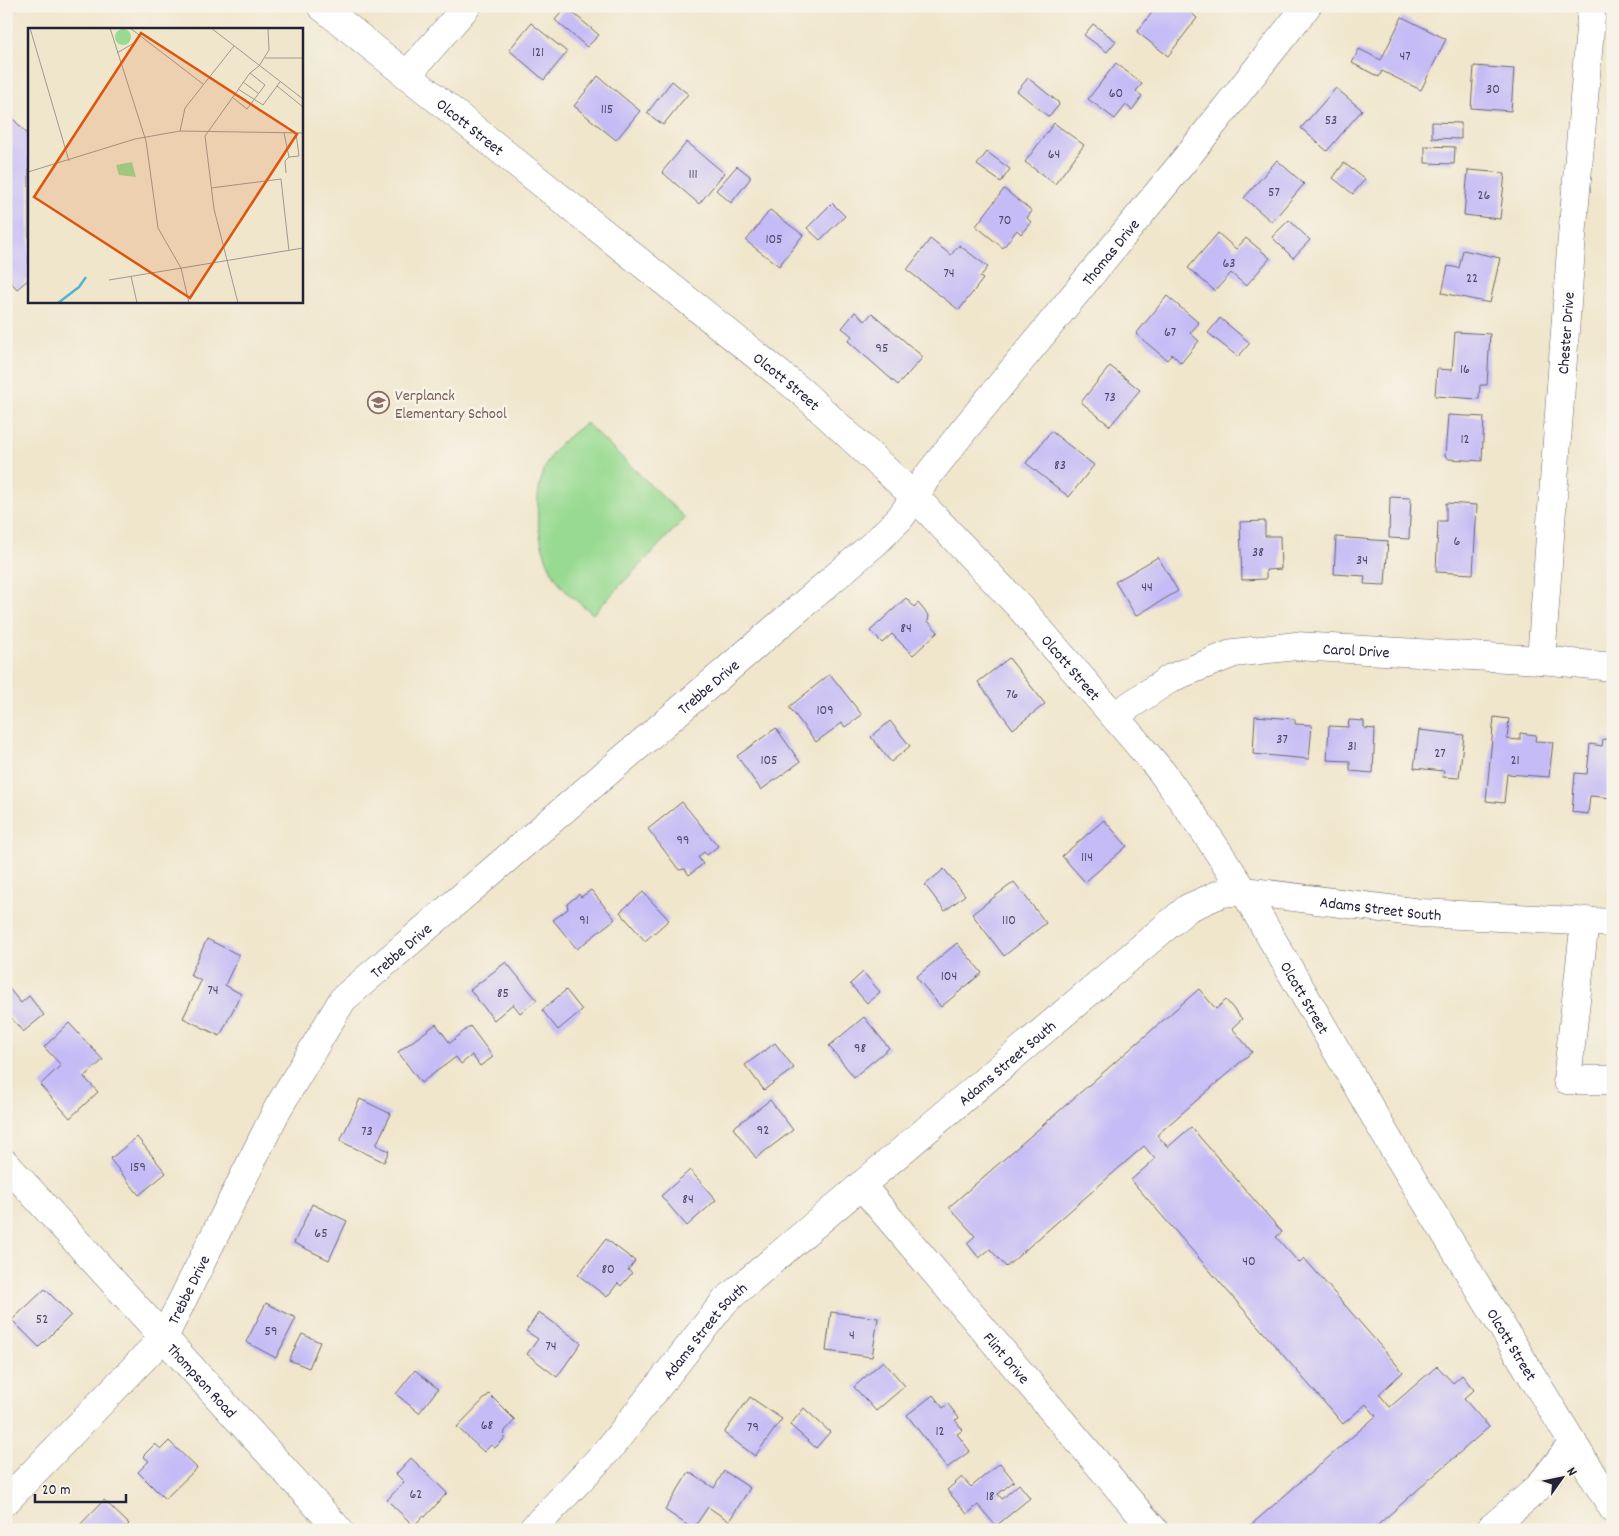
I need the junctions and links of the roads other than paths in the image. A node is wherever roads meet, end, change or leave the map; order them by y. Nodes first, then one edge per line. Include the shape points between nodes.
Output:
1 (321, 6) edge
2 (467, 6) edge
3 (1307, 6) edge
4 (1592, 6) edge
5 (407, 75) junction
6 (916, 497) junction
7 (1541, 660) junction
8 (1613, 667) edge
9 (1114, 716) junction
10 (1244, 891) junction
11 (1585, 921) junction
12 (1613, 923) edge
13 (1613, 1080) edge
14 (6, 1164) edge
15 (861, 1185) junction
16 (164, 1338) junction
17 (1573, 1443) junction
18 (6, 1501) edge
19 (1613, 1509) edge
20 (339, 1530) edge
21 (532, 1530) edge
22 (1154, 1530) edge
23 (1489, 1530) edge

1 - 5 street, Olcott Street
2 - 5 street
3 - 6 street, Thomas Drive via 956,439 926,478
4 - 7 street, Chester Drive
5 - 6 street, Olcott Street via 802,392
6 - 9 street, Olcott Street via 1018,605
6 - 16 street, Trebbe Drive via 876,542 343,999 278,1108
7 - 8 street, Carol Drive
7 - 9 street, Carol Drive via 1296,646 1234,653 1171,678
9 - 10 street, Olcott Street via 1208,835
10 - 11 street, Adams Street South via 1421,913
10 - 15 street, Adams Street South via 1205,900 1172,920
10 - 17 street, Olcott Street via 1392,1146
11 - 12 street, Adams Street South
11 - 13 street via 1567,1080
14 - 16 street, Thompson Road
15 - 21 street, Adams Street South via 725,1301 608,1450
15 - 22 street, Flint Drive
16 - 18 street, Trebbe Drive
16 - 20 street, Thompson Road
17 - 19 street, Olcott Street
17 - 23 street via 1538,1488

